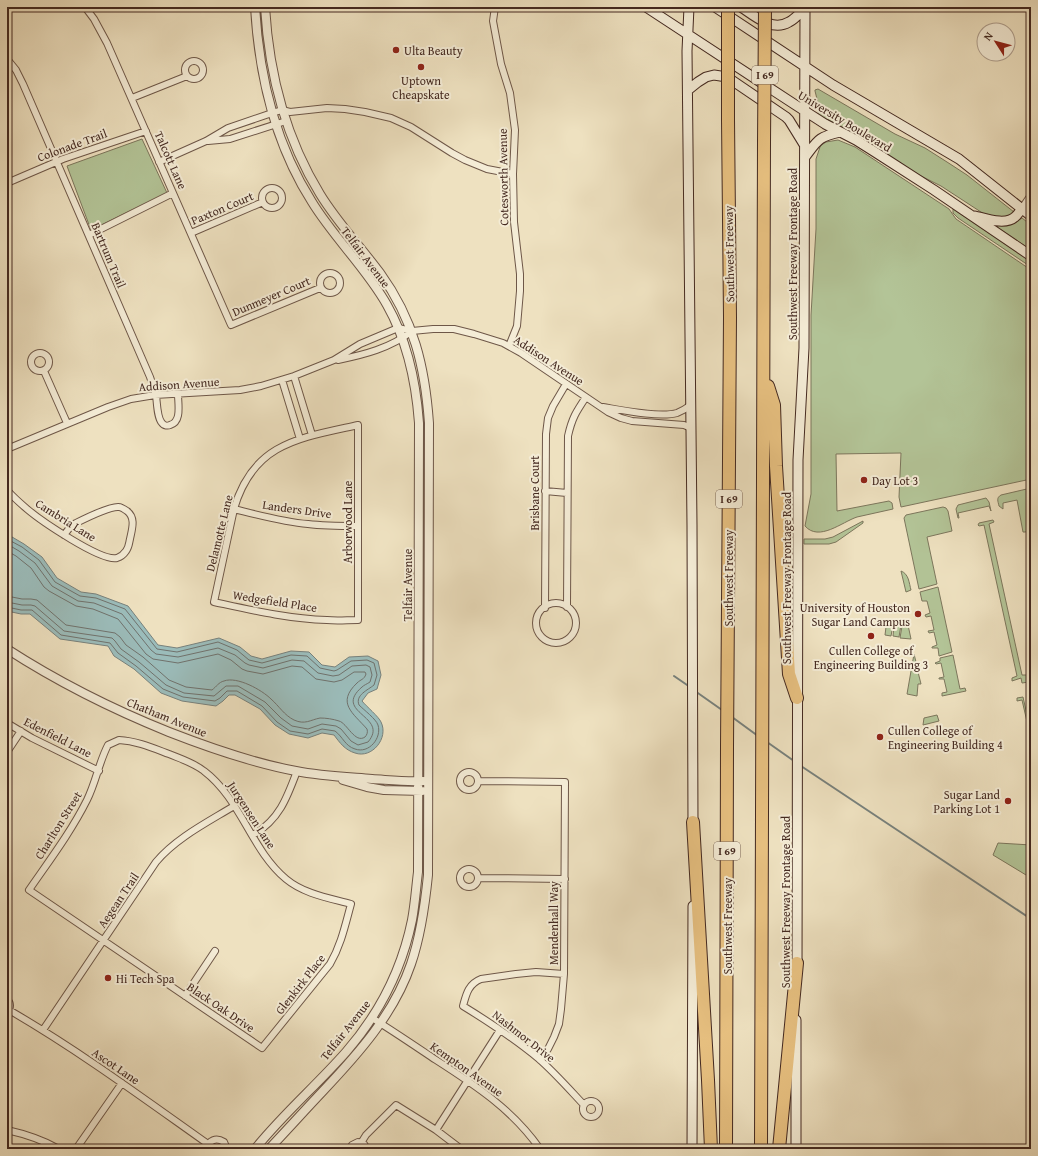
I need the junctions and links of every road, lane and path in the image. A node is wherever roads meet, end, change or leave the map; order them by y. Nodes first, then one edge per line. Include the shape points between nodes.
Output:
1 (85, 7) edge
2 (255, 7) edge
3 (266, 7) edge
4 (495, 7) edge
5 (646, 7) edge
6 (689, 7) edge
7 (715, 7) edge
8 (728, 7) edge
9 (741, 7) edge
10 (765, 7) edge
11 (805, 7) edge
12 (688, 34) junction
13 (7, 59) edge
14 (805, 66) junction
15 (187, 76) dead end
16 (688, 90) junction
17 (132, 98) junction
18 (282, 110) junction
19 (805, 111) junction
20 (272, 113) junction
21 (286, 121) junction
22 (276, 124) junction
23 (146, 131) junction
24 (840, 132) junction
25 (206, 141) junction
26 (805, 146) junction
27 (805, 157) junction
28 (57, 161) junction
29 (159, 162) junction
30 (513, 174) junction
31 (7, 183) edge
32 (173, 193) junction
33 (1031, 195) edge
34 (263, 202) dead end
35 (1022, 208) junction
36 (972, 216) junction
37 (1031, 216) edge
38 (190, 233) junction
39 (89, 235) junction
40 (1031, 256) edge
41 (320, 288) dead end
42 (231, 325) joint
43 (398, 328) junction
44 (412, 331) junction
45 (402, 339) junction
46 (509, 346) junction
47 (334, 360) junction
48 (44, 371) dead end
49 (764, 372) junction
50 (294, 376) junction
51 (282, 380) junction
52 (566, 384) junction
53 (178, 394) junction
54 (156, 395) junction
55 (586, 397) junction
56 (691, 405) junction
57 (601, 406) junction
58 (67, 424) junction
59 (358, 425) joint
60 (691, 428) junction
61 (312, 435) junction
62 (300, 439) junction
63 (7, 449) edge
64 (7, 490) edge
65 (545, 491) junction
66 (567, 493) junction
67 (234, 509) junction
68 (358, 526) junction
69 (64, 535) junction
70 (214, 602) joint
71 (567, 607) junction
72 (545, 608) junction
73 (358, 620) joint
74 (7, 649) edge
75 (797, 698) junction
76 (7, 723) edge
77 (21, 731) junction
78 (108, 745) joint
79 (7, 752) edge
80 (98, 771) junction
81 (297, 771) junction
82 (330, 776) junction
83 (418, 781) junction
84 (428, 781) junction
85 (478, 781) dead end
86 (418, 791) junction
87 (428, 791) junction
88 (234, 806) junction
89 (693, 822) junction
90 (253, 835) junction
91 (478, 878) dead end
92 (564, 879) junction
93 (29, 890) joint
94 (351, 904) joint
95 (103, 941) junction
96 (215, 951) dead end
97 (797, 963) junction
98 (564, 974) junction
99 (185, 996) junction
100 (7, 999) edge
101 (8, 1011) edge
102 (372, 1018) junction
103 (381, 1023) junction
104 (43, 1030) junction
105 (500, 1030) junction
106 (262, 1048) joint
107 (540, 1060) junction
108 (468, 1080) junction
109 (122, 1083) junction
110 (584, 1105) dead end
111 (7, 1130) edge
112 (436, 1130) junction
113 (361, 1143) junction
114 (207, 1147) edge
115 (59, 1149) edge
116 (76, 1149) edge
117 (227, 1149) edge
118 (255, 1149) edge
119 (269, 1149) edge
120 (350, 1149) edge
121 (367, 1149) edge
122 (461, 1149) edge
123 (540, 1149) edge
124 (692, 1149) edge
125 (711, 1149) edge
126 (726, 1149) edge
127 (762, 1149) edge
128 (779, 1149) edge
129 (796, 1149) edge

1 - 17 street, Talcott Lane via 107,43
2 - 20 street, Telfair Avenue via 260,59
3 - 18 street, Telfair Avenue via 270,59
4 - 30 street, Cotesworth Avenue via 493,21 501,64 510,93 515,130
5 - 12 main road, University Boulevard
6 - 12 main road
7 - 14 main road, University Boulevard
8 - 126 highway, Southwest Freeway / I 69, bridge via 730,317
9 - 11 main road via 767,24 774,25 787,23
10 - 49 highway, I 69, bridge
11 - 14 main road, Southwest Freeway Frontage Road
12 - 16 main road
12 - 19 main road, University Boulevard
13 - 28 street, Bartrum Trail via 23,84
14 - 19 main road, Southwest Freeway Frontage Road
14 - 35 main road, University Boulevard via 959,159
15 - 17 street
16 - 26 main road via 706,77 727,77 786,117
16 - 56 main road
17 - 23 street, Talcott Lane
18 - 20 street
18 - 21 street, Telfair Avenue
18 - 30 street via 290,112 345,109 391,118 411,127 465,160 487,169
19 - 24 main road, University Boulevard
19 - 26 main road, Southwest Freeway Frontage Road
20 - 22 street, Telfair Avenue
20 - 25 street via 228,128
21 - 22 street
21 - 44 street, Telfair Avenue via 301,159 320,194 380,274
22 - 25 street via 230,139
22 - 43 street, Telfair Avenue via 295,172 312,202 387,304
23 - 28 street, Colonade Trail
23 - 29 street, Talcott Lane
24 - 27 main road via 820,139
24 - 36 main road, University Boulevard
25 - 29 street
26 - 27 main road, Southwest Freeway Frontage Road
27 - 75 main road, Southwest Freeway Frontage Road via 804,348 798,460
28 - 31 street, Colonade Trail
28 - 39 street, Bartrum Trail
29 - 32 street, Talcott Lane
30 - 46 street, Cotesworth Avenue via 520,291 517,326
32 - 38 street, Talcott Lane
32 - 39 street
33 - 35 street
34 - 38 street, Paxton Court
35 - 36 main road via 1016,217 1004,221
35 - 37 main road, University Boulevard
36 - 40 main road, University Boulevard
38 - 42 street, Talcott Lane
39 - 54 street, Bartrum Trail
41 - 42 street, Dunmeyer Court
43 - 44 street, Addison Avenue
43 - 45 street, Telfair Avenue
43 - 47 street, Addison Avenue via 360,344
44 - 45 street, Addison Avenue
44 - 46 street, Addison Avenue via 454,329
44 - 84 street, Telfair Avenue via 427,395 429,423
45 - 47 street, Addison Avenue via 365,355
45 - 83 street, Telfair Avenue via 413,371 419,424
46 - 52 street, Addison Avenue
47 - 50 street, Addison Avenue
48 - 58 street
49 - 75 highway via 774,406 789,674
49 - 127 highway, I 69
50 - 51 street, Addison Avenue
50 - 61 street
51 - 53 street, Addison Avenue via 240,390
51 - 62 street
52 - 55 street, Addison Avenue
52 - 65 street, Brisbane Court via 548,418
53 - 54 street, Addison Avenue
53 - 54 street, Bartrum Trail via 176,422 166,426 159,417
54 - 58 street, Addison Avenue via 130,399
55 - 57 street, Addison Avenue
55 - 66 street, Brisbane Court via 571,422 568,436
56 - 57 street, Addison Avenue via 677,413 664,414
56 - 60 main road
57 - 60 street, Addison Avenue via 608,412 632,421 678,424
58 - 63 street, Addison Avenue
59 - 61 street, Delamotte Lane
59 - 68 street, Arborwood Lane
60 - 89 main road
61 - 62 street, Delamotte Lane
62 - 67 street, Delamotte Lane via 285,444 260,462 243,485
64 - 69 street, Cambria Lane via 27,509
65 - 66 street
65 - 72 street, Brisbane Court
66 - 71 street, Brisbane Court
67 - 68 street, Landers Drive via 306,524
67 - 70 street, Delamotte Lane
68 - 73 street, Arborwood Lane
69 - 69 street, Cambria Lane via 76,523 112,508 120,507 131,515 133,524 128,548 118,557 106,557
70 - 73 street, Wedgefield Place via 292,617
71 - 72 street via 554,604
71 - 72 street, Brisbane Court via 575,616 575,629 568,639 556,643 544,639 537,628 538,615
74 - 81 street, Chatham Avenue via 66,685 143,721 222,752
75 - 97 main road, Southwest Freeway Frontage Road
76 - 77 street, Edenfield Lane
77 - 79 street
77 - 80 street, Edenfield Lane
78 - 80 street, Charlton Street
78 - 88 street, Jurgensen Lane via 119,740 130,741 191,763 215,780
80 - 93 street, Charlton Street via 79,816
81 - 82 street, Chatham Avenue
81 - 90 street via 280,810 269,824
82 - 83 street, Chatham Avenue
82 - 86 street, Chatham Avenue via 384,790
83 - 84 street, Chatham Avenue
83 - 86 street, Telfair Avenue
84 - 87 street, Telfair Avenue
85 - 92 street, Mendenhall Way via 565,782
86 - 87 street, Chatham Avenue
86 - 102 street, Telfair Avenue via 418,872 412,919 392,983
87 - 103 street, Telfair Avenue via 428,875 422,921 402,987
88 - 90 street, Jurgensen Lane
88 - 95 street, Aegean Trail via 164,852
89 - 124 main road
89 - 125 highway
90 - 94 street, Jurgensen Lane via 278,872 288,880 314,894
91 - 92 street
92 - 98 street, Mendenhall Way
93 - 95 street, Black Oak Drive
94 - 106 street, Glenkirk Place via 342,939 330,964
95 - 99 street, Black Oak Drive
95 - 104 street, Aegean Trail
96 - 99 street
97 - 128 highway
97 - 129 main road, Southwest Freeway Frontage Road
98 - 105 street, Nashmor Drive via 536,972 475,981 466,993 463,1006
98 - 107 street, Mendenhall Way via 559,1024
99 - 106 street, Black Oak Drive
100 - 101 street, Ascot Lane via 10,1004
101 - 104 street, Ascot Lane
102 - 103 street, Kempton Avenue
102 - 118 street, Telfair Avenue via 346,1052
103 - 108 street, Kempton Avenue
103 - 119 street, Telfair Avenue via 354,1058
104 - 109 street, Ascot Lane
105 - 107 street, Nashmor Drive
105 - 108 street
107 - 110 street, Nashmor Drive
108 - 112 street
108 - 123 street, Kempton Avenue via 503,1107
109 - 114 street, Ascot Lane
109 - 116 street
111 - 115 street
112 - 113 street via 396,1105
112 - 122 street
113 - 120 street via 355,1143
113 - 121 street
114 - 117 street, Ascot Lane via 214,1140 221,1140

